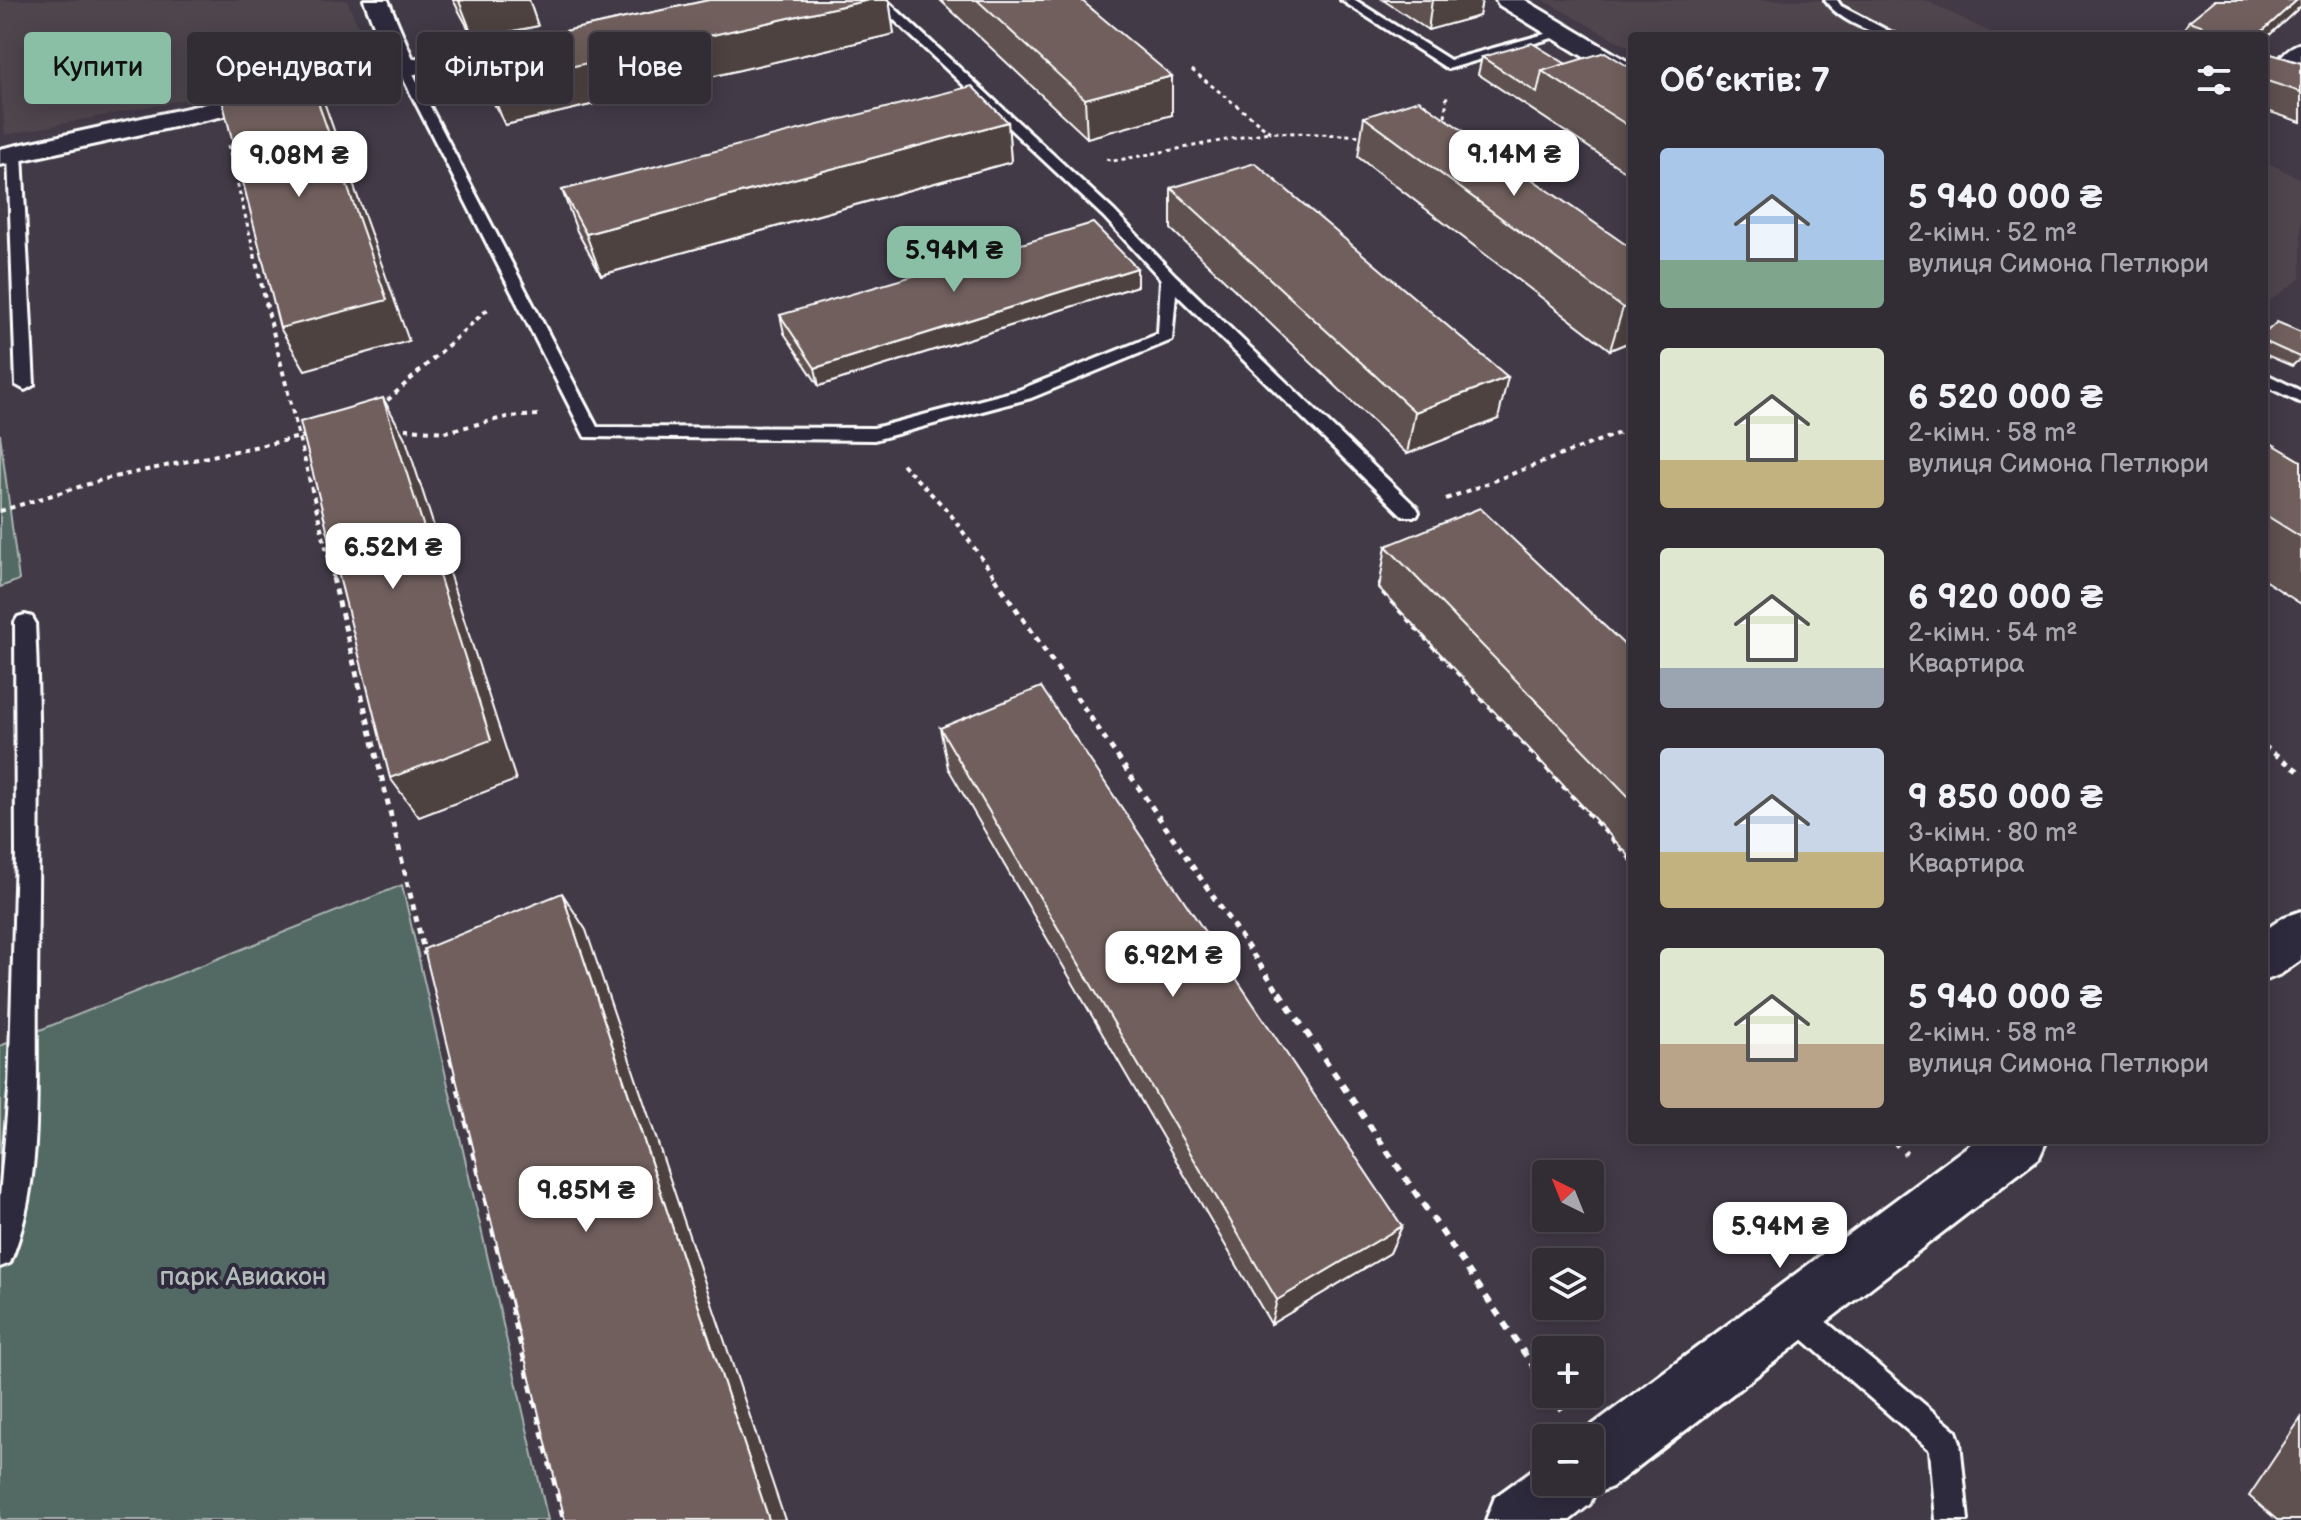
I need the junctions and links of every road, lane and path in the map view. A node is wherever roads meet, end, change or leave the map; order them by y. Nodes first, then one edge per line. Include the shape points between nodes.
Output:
1 (376, 0) edge
2 (879, 0) edge
3 (1347, 0) edge
4 (1508, 0) edge
5 (1831, 0) edge
6 (1884, 32) edge
7 (1563, 33) junction
8 (2301, 51) edge
9 (2301, 63) edge
10 (417, 65) edge
11 (1448, 65) junction
12 (404, 68) junction
13 (1192, 70) dead end
14 (1628, 73) edge
15 (219, 109) junction
16 (1432, 122) edge
17 (1018, 131) junction
18 (1270, 132) junction
19 (1373, 136) dead end
20 (7, 155) edge
21 (1169, 278) junction
22 (515, 284) junction
23 (2268, 380) edge
24 (25, 385) dead end
25 (2301, 398) edge
26 (376, 411) edge
27 (581, 412) junction
28 (393, 428) edge
29 (1628, 430) edge
30 (874, 434) junction
31 (313, 435) edge
32 (299, 436) junction
33 (0, 511) edge
34 (1410, 512) junction
35 (25, 622) dead end
36 (2268, 749) edge
37 (2301, 773) edge
38 (1628, 856) edge
39 (2301, 932) edge
40 (2268, 956) edge
41 (427, 963) edge
42 (450, 1056) edge
43 (2015, 1144) edge
44 (0, 1253) edge
45 (1793, 1312) junction
46 (1532, 1364) edge
47 (1604, 1454) edge
48 (1550, 1496) edge
49 (564, 1520) edge
50 (1518, 1520) edge
51 (1952, 1520) edge

1 - 12 street
2 - 17 lane
3 - 11 lane
4 - 7 street
5 - 6 lane via 1836,8
7 - 11 lane
7 - 14 street
8 - 9 street via 2292,60
10 - 12 street
11 - 16 path via 1445,118
12 - 15 street
12 - 22 lane
13 - 18 path
15 - 20 street
15 - 32 path
17 - 18 path via 1113,161
17 - 21 lane via 1109,214
18 - 19 path
20 - 24 lane
21 - 30 lane via 1166,337 1025,394
21 - 34 lane
22 - 26 path
22 - 27 lane
23 - 25 lane
27 - 28 path via 507,417 445,432
27 - 30 lane via 591,433
29 - 34 path
30 - 46 path via 949,512
31 - 32 path
32 - 33 path via 105,479
32 - 41 path
34 - 38 path via 1379,588
35 - 44 lane via 30,700 21,1115 11,1223
36 - 37 path
39 - 40 street
42 - 49 path
43 - 45 street
45 - 47 street
45 - 51 lane via 1945,1442
48 - 50 street

